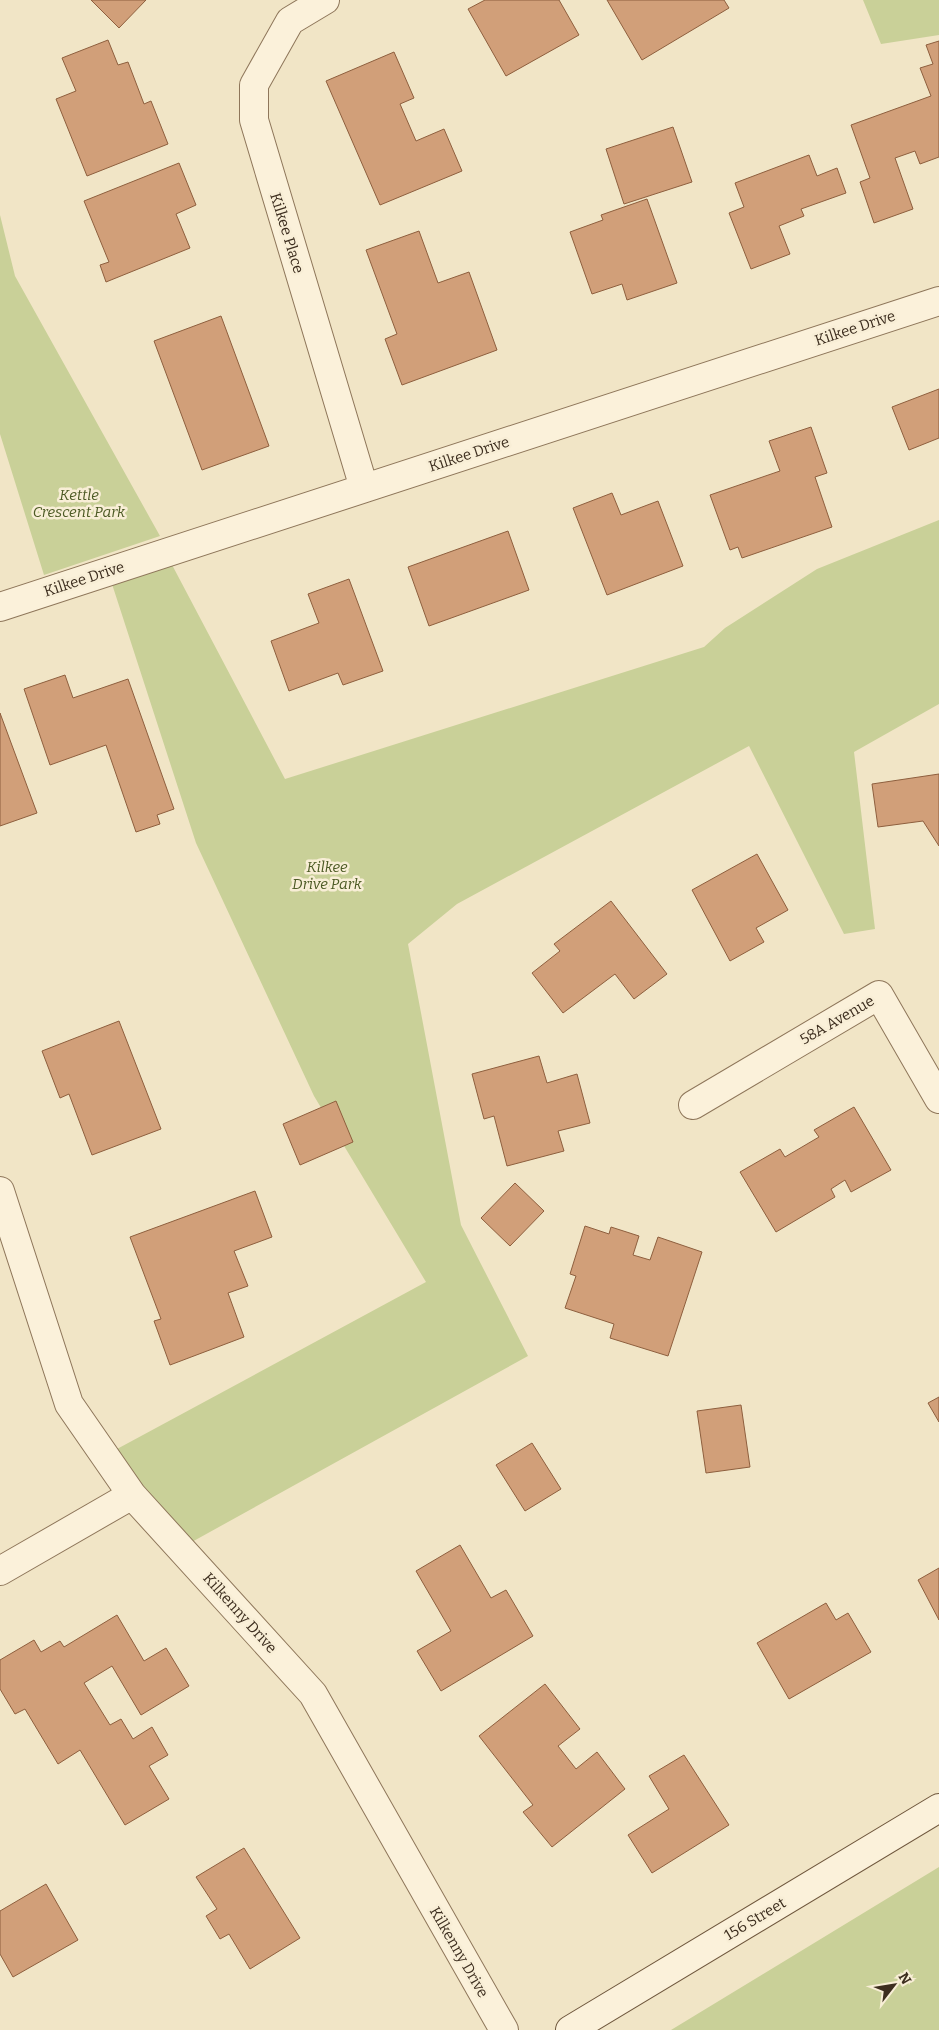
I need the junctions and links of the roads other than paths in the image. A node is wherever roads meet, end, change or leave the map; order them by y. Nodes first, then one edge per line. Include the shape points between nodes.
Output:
1 (325, 0) edge
2 (939, 301) edge
3 (364, 488) junction
4 (0, 607) edge
5 (939, 1099) edge
6 (693, 1105) dead end
7 (0, 1190) edge
8 (132, 1495) junction
9 (0, 1571) edge
10 (939, 1808) edge
11 (504, 2030) edge
12 (570, 2030) edge

1 - 3 street, Kilkee Place via 290,21 254,86 254,120
2 - 3 street, Kilkee Drive
3 - 4 street, Kilkee Drive
5 - 6 street, 58A Avenue via 879,995
7 - 8 street, Kilkenny Drive via 69,1404
8 - 9 street
8 - 11 street, Kilkenny Drive via 313,1694
10 - 12 street, 156 Street

